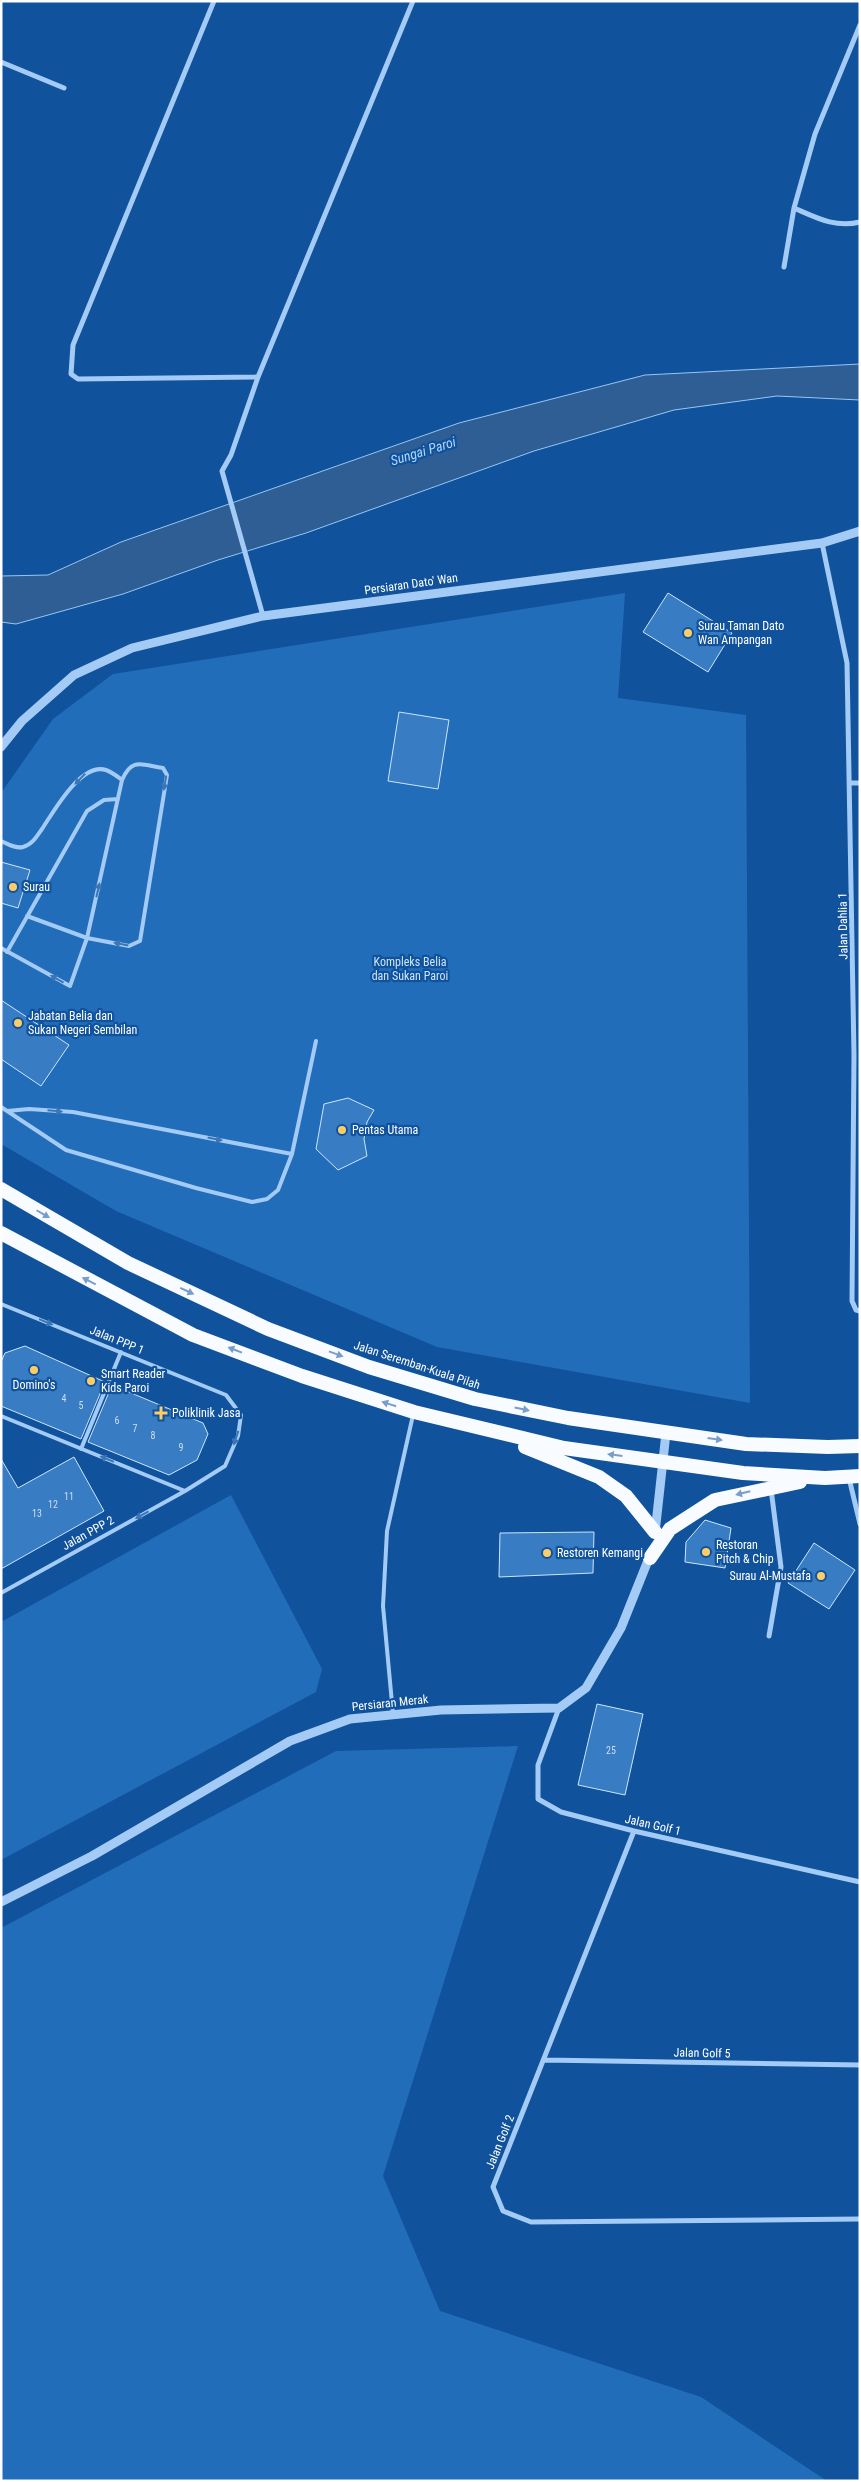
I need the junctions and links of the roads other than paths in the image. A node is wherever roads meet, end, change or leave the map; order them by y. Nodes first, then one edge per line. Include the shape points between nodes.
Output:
1 (214, 1) edge
2 (413, 1) edge
3 (860, 25) edge
4 (1, 62) edge
5 (64, 88) dead end
6 (794, 208) junction
7 (860, 222) edge
8 (784, 267) dead end
9 (258, 377) junction
10 (860, 531) edge
11 (822, 543) junction
12 (264, 616) junction
13 (1, 747) edge
14 (122, 780) junction
15 (851, 783) junction
16 (860, 783) edge
17 (118, 799) junction
18 (1, 841) edge
19 (27, 916) junction
20 (87, 938) junction
21 (1, 948) edge
22 (853, 951) junction
23 (860, 951) edge
24 (7, 952) junction
25 (316, 1041) dead end
26 (1, 1107) edge
27 (7, 1111) junction
28 (857, 1130) edge
29 (292, 1154) junction
30 (1, 1190) edge
31 (1, 1233) edge
32 (1, 1304) edge
33 (858, 1311) edge
34 (121, 1352) junction
35 (226, 1395) joint
36 (414, 1412) junction
37 (1, 1416) edge
38 (435, 1417) junction
39 (666, 1433) junction
40 (860, 1446) edge
41 (81, 1449) junction
42 (664, 1462) junction
43 (854, 1476) edge
44 (825, 1478) junction
45 (771, 1486) junction
46 (185, 1491) junction
47 (860, 1524) edge
48 (655, 1532) junction
49 (650, 1558) junction
50 (1, 1593) edge
51 (769, 1636) dead end
52 (559, 1708) junction
53 (393, 1714) junction
54 (634, 1831) junction
55 (860, 1882) edge
56 (1, 1902) edge
57 (544, 2060) junction
58 (860, 2065) edge
59 (860, 2220) edge

1 - 9 street via 73,345 71,374 78,380
2 - 9 street
3 - 6 street via 815,134
4 - 5 street
6 - 7 street via 828,223 848,225
6 - 8 street
9 - 12 street via 231,455 222,471
10 - 11 street, Persiaran Dato' Wan
11 - 12 street, Persiaran Dato' Wan
11 - 15 street, Jalan Dahlia 1 via 847,663
12 - 13 street, Persiaran Dato' Wan via 132,648 74,675 22,721
14 - 17 lane
14 -> 18 lane via 107,770 86,772 32,842 13,847
14 -> 20 lane via 128,767 134,764 163,768 167,775 140,941 129,946
15 - 16 street
15 - 22 street, Jalan Dahlia 1
17 - 19 lane via 104,800 87,811
20 -> 17 lane
19 - 20 lane
19 - 24 lane
20 -> 24 lane via 70,986
21 - 24 lane
22 - 23 street
22 - 28 street, Jalan Dahlia 1
25 - 29 lane
26 - 27 lane
27 -> 29 lane via 29,1108 73,1112
27 - 29 lane via 66,1150 252,1202 267,1199 278,1190
28 - 33 street, Jalan Dahlia 1 via 852,1301
30 -> 39 highway, Jalan Seremban-Kuala Pilah via 128,1263 268,1329 370,1367 475,1399
36 -> 31 highway via 302,1376 194,1335
32 -> 34 lane, Jalan PPP 1
34 - 35 lane, Jalan PPP 1
34 - 41 lane
35 -> 46 lane, Jalan PPP 2 via 241,1415 238,1436 225,1466
36 - 38 highway
36 - 53 lane via 387,1531 383,1606
37 - 41 lane
42 -> 38 highway via 564,1448
38 - 48 highway via 534,1450 599,1477 626,1496
39 -> 40 highway, Jalan Seremban-Kuala Pilah via 746,1444
39 - 42 street
46 -> 41 lane
42 - 44 highway via 743,1473
42 - 48 street
43 - 44 highway
43 - 47 street
44 - 45 highway
45 -> 49 highway via 716,1500 670,1529
45 - 51 street via 781,1568
46 -> 50 lane, Jalan PPP 2
48 - 49 street
49 - 52 street via 620,1628 586,1688
52 - 53 street, Persiaran Merak
52 - 54 street, Jalan Golf 1 via 538,1765 538,1799 561,1812
53 - 56 street, Persiaran Merak via 350,1718 290,1741 92,1856
54 - 55 street, Jalan Golf 1
54 - 57 street, Jalan Golf 2
57 - 58 street, Jalan Golf 5
57 - 59 street, Jalan Golf 2 via 493,2188 502,2210 531,2222

